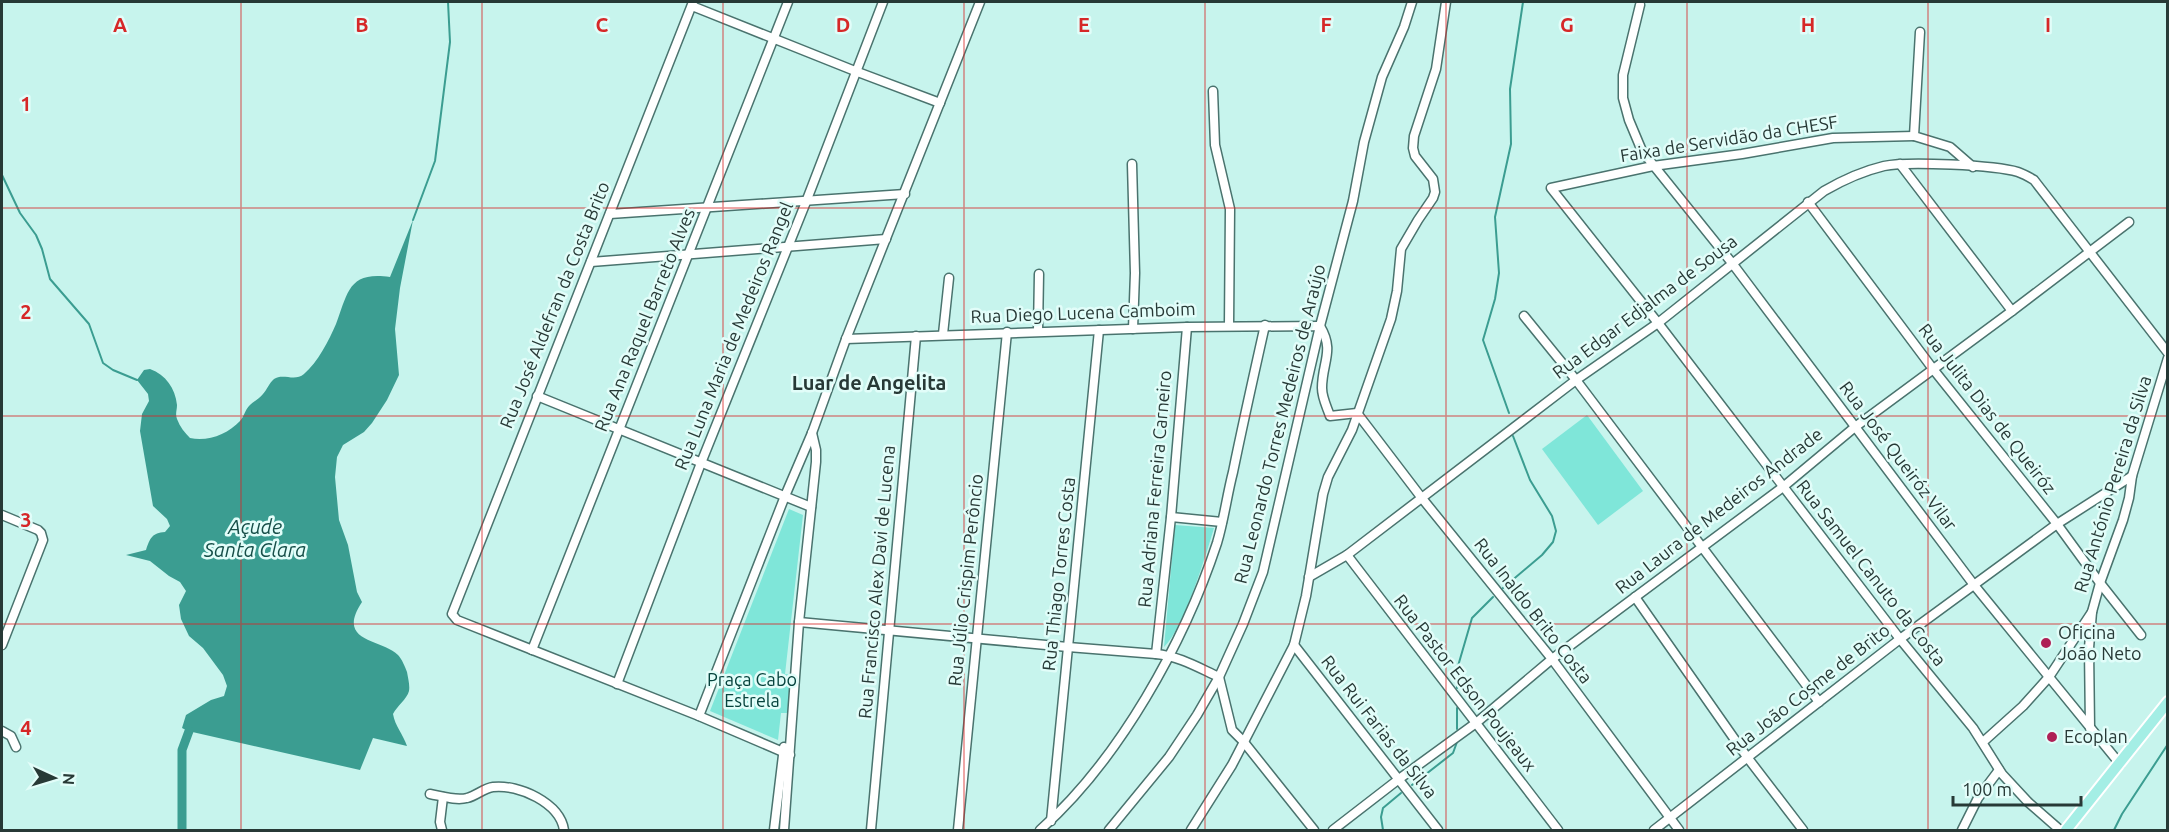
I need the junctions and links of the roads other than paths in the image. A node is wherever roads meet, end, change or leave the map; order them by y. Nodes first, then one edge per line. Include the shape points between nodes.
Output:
1 (788, 2) edge
2 (883, 2) edge
3 (980, 2) edge
4 (1412, 2) edge
5 (1446, 2) edge
6 (692, 4) edge
7 (1640, 5) dead end
8 (1920, 32) dead end
9 (773, 39) junction
10 (855, 71) junction
11 (1214, 91) dead end
12 (940, 103) junction
13 (1914, 136) junction
14 (1132, 164) dead end
15 (1900, 164) junction
16 (1653, 166) junction
17 (1973, 166) junction
18 (1551, 188) joint
19 (905, 194) junction
20 (806, 202) junction
21 (1808, 202) junction
22 (707, 207) junction
23 (610, 214) junction
24 (2129, 222) dead end
25 (886, 239) junction
26 (786, 247) junction
27 (2089, 253) junction
28 (688, 254) junction
29 (591, 262) junction
30 (1732, 262) junction
31 (1039, 274) dead end
32 (949, 278) dead end
33 (2012, 311) junction
34 (1524, 316) dead end
35 (1658, 323) junction
36 (1229, 326) junction
37 (1265, 326) junction
38 (1320, 326) junction
39 (1187, 327) junction
40 (1133, 329) junction
41 (1099, 330) junction
42 (1038, 331) junction
43 (1007, 332) junction
44 (943, 334) junction
45 (916, 336) junction
46 (846, 339) junction
47 (2168, 353) edge
48 (2168, 358) edge
49 (1933, 369) junction
50 (1576, 380) junction
51 (537, 396) junction
52 (1357, 413) junction
53 (1855, 427) junction
54 (619, 430) junction
55 (812, 434) junction
56 (701, 463) junction
57 (2132, 476) junction
58 (1783, 487) junction
59 (785, 496) junction
60 (1421, 497) junction
61 (811, 507) junction
62 (2, 515) edge
63 (1171, 517) junction
64 (1221, 522) junction
65 (2057, 524) junction
66 (1703, 547) junction
67 (1347, 555) junction
68 (1309, 577) junction
69 (2100, 583) junction
70 (1974, 585) junction
71 (1635, 597) junction
72 (2092, 612) junction
73 (800, 622) junction
74 (890, 631) junction
75 (2141, 635) dead end
76 (977, 639) junction
77 (1900, 639) junction
78 (2, 645) edge
79 (1294, 645) junction
80 (1068, 647) junction
81 (532, 650) junction
82 (1156, 654) junction
83 (1169, 655) junction
84 (1552, 659) junction
85 (1219, 677) junction
86 (2049, 677) junction
87 (617, 684) junction
88 (1820, 702) junction
89 (2168, 702) edge
90 (699, 716) junction
91 (1476, 723) junction
92 (2090, 728) junction
93 (2, 731) edge
94 (1243, 741) junction
95 (1983, 742) junction
96 (16, 747) dead end
97 (786, 753) junction
98 (1747, 757) junction
99 (2120, 764) junction
100 (1999, 770) junction
101 (1399, 779) junction
102 (430, 794) dead end
103 (443, 796) junction
104 (1670, 819) junction
105 (1051, 821) junction
106 (442, 831) edge
107 (564, 831) edge
108 (774, 831) edge
109 (784, 831) edge
110 (871, 831) edge
111 (958, 831) edge
112 (1040, 831) edge
113 (1110, 831) edge
114 (1191, 831) edge
115 (1314, 831) edge
116 (1333, 831) edge
117 (1438, 831) edge
118 (1558, 831) edge
119 (1654, 831) edge
120 (1679, 831) edge
121 (1803, 831) edge
122 (1962, 831) edge
123 (2060, 831) edge
124 (2066, 831) edge

1 - 9 street, Rua Ana Raquel Barreto Alves
2 - 10 street, Rua Luna Maria de Medeiros Rangel
3 - 12 street
4 - 38 street, Rua Leonardo Torres Medeiros de Araújo via 1382,77
5 - 52 street via 1436,69 1413,148 1433,179 1435,192 1401,249 1395,306
6 - 9 street
6 - 23 street, Rua José Aldefran da Costa Brito
7 - 16 street, Rua José Queiróz Vilar via 1623,75 1623,98 1636,139
8 - 13 street
9 - 10 street
9 - 22 street, Rua Ana Raquel Barreto Alves
10 - 12 street
10 - 20 street, Rua Luna Maria de Medeiros Rangel
11 - 36 street via 1215,145 1230,209
12 - 19 street
13 - 16 street, Faixa de Servidão da CHESF via 1833,138
13 - 17 street, Faixa de Servidão da CHESF via 1950,147
14 - 40 street
15 - 17 street, Rua Edgar Edjalma de Sousa
15 - 21 street, Rua Edgar Edjalma de Sousa via 1839,182
15 - 33 street
16 - 18 street, Faixa de Servidão da CHESF
16 - 30 street, Rua José Queiróz Vilar
17 - 27 street, Rua Edgar Edjalma de Sousa via 2012,171 2034,180
18 - 35 street, Rua Samuel Canuto da Costa
19 - 20 street
19 - 25 street
20 - 22 street
20 - 26 street, Rua Luna Maria de Medeiros Rangel
21 - 30 street, Rua Edgar Edjalma de Sousa
21 - 49 street, Rua Julita Dias de Queiróz
22 - 23 street
22 - 28 street, Rua Ana Raquel Barreto Alves
23 - 29 street, Rua José Aldefran da Costa Brito
24 - 27 street, Rua Laura de Medeiros Andrade
25 - 26 street
25 - 46 street
26 - 28 street
26 - 56 street, Rua Luna Maria de Medeiros Rangel
27 - 33 street, Rua Laura de Medeiros Andrade
27 - 47 street
28 - 29 street
28 - 54 street, Rua Ana Raquel Barreto Alves
29 - 51 street, Rua José Aldefran da Costa Brito
30 - 35 street, Rua Edgar Edjalma de Sousa
30 - 53 street, Rua José Queiróz Vilar
31 - 42 street
32 - 44 street
33 - 49 street, Rua Laura de Medeiros Andrade
34 - 50 street
35 - 50 street, Rua Edgar Edjalma de Sousa
35 - 58 street, Rua Samuel Canuto da Costa
36 - 37 street, Rua Diego Lucena Camboim
36 - 39 street, Rua Diego Lucena Camboim
37 - 38 street, Rua Diego Lucena Camboim
37 - 64 street
38 - 52 street via 1329,348 1322,396 1330,416
38 - 85 street, Rua Leonardo Torres Medeiros de Araújo via 1263,572
39 - 40 street, Rua Diego Lucena Camboim
39 - 63 street, Rua Adriana Ferreira Carneiro
40 - 41 street, Rua Diego Lucena Camboim
41 - 42 street, Rua Diego Lucena Camboim
41 - 80 street, Rua Thiago Torres Costa
42 - 43 street, Rua Diego Lucena Camboim
43 - 44 street, Rua Diego Lucena Camboim
43 - 76 street, Rua Júlio Crispim Perôncio
44 - 45 street, Rua Diego Lucena Camboim
45 - 46 street, Rua Diego Lucena Camboim
45 - 74 street, Rua Francisco Alex Davi de Lucena
46 - 55 street
48 - 57 street, Rua António Pereira da Silva
49 - 53 street, Rua Laura de Medeiros Andrade
49 - 65 street, Rua Julita Dias de Queiróz
50 - 60 street, Rua Edgar Edjalma de Sousa
50 - 66 street
51 - 54 street
51 - 81 street, Rua José Aldefran da Costa Brito via 452,614 457,620
52 - 60 street, Rua Inaldo Brito Costa
52 - 68 street via 1323,494
53 - 58 street, Rua Laura de Medeiros Andrade
53 - 70 street, Rua José Queiróz Vilar
54 - 56 street
54 - 81 street, Rua Ana Raquel Barreto Alves
55 - 59 street
55 - 61 street via 816,462
56 - 59 street
56 - 87 street, Rua Luna Maria de Medeiros Rangel
57 - 65 street, Rua João Cosme de Brito
57 - 69 street, Rua António Pereira da Silva via 2123,520
58 - 66 street, Rua Laura de Medeiros Andrade
58 - 77 street, Rua Samuel Canuto da Costa
59 - 61 street
59 - 90 street
60 - 67 street, Rua Edgar Edjalma de Sousa
60 - 84 street, Rua Inaldo Brito Costa
61 - 73 street
62 - 78 street via 38,530 43,540
63 - 64 street
63 - 82 street, Rua Adriana Ferreira Carneiro
64 - 83 street via 1204,577
65 - 69 street, Rua Julita Dias de Queiróz
65 - 70 street, Rua João Cosme de Brito
66 - 71 street, Rua Laura de Medeiros Andrade
66 - 88 street
67 - 68 street, Rua Edgar Edjalma de Sousa
67 - 91 street, Rua Pastor Edson Poujeaux
68 - 79 street
69 - 72 street, Rua António Pereira da Silva
69 - 75 street, Rua Julita Dias de Queiróz
70 - 77 street, Rua João Cosme de Brito
70 - 86 street, Rua José Queiróz Vilar
71 - 84 street, Rua Laura de Medeiros Andrade
71 - 98 street
72 - 86 street
72 - 92 street, Rua António Pereira da Silva
73 - 74 street
73 - 97 street
74 - 76 street
74 - 110 street, Rua Francisco Alex Davi de Lucena
76 - 80 street
76 - 111 street, Rua Júlio Crispim Perôncio
77 - 88 street, Rua João Cosme de Brito
77 - 95 street, Rua Samuel Canuto da Costa
79 - 94 street
79 - 101 street, Rua Rui Farias da Silva
80 - 82 street
80 - 105 street, Rua Thiago Torres Costa
81 - 87 street
82 - 83 street
83 - 85 street
83 - 105 street via 1146,698 1109,751
84 - 91 street, Rua Laura de Medeiros Andrade
84 - 104 street, Rua Inaldo Brito Costa
85 - 94 street via 1232,730
85 - 113 street, Rua Leonardo Torres Medeiros de Araújo via 1168,757
86 - 92 street, Rua José Queiróz Vilar
86 - 95 street
87 - 90 street
88 - 98 street, Rua João Cosme de Brito
89 - 99 main road
90 - 97 street
91 - 101 street, Rua Laura de Medeiros Andrade
91 - 118 street, Rua Pastor Edson Poujeaux
92 - 99 street, Rua José Queiróz Vilar
93 - 96 street via 11,736
94 - 114 street
94 - 115 street
95 - 100 street, Rua Samuel Canuto da Costa
97 - 108 street
97 - 109 street
98 - 104 street, Rua João Cosme de Brito
98 - 121 street
99 - 124 main road
100 - 122 street via 1978,798
100 - 123 street, Rua Samuel Canuto da Costa
101 - 116 street, Rua Laura de Medeiros Andrade
101 - 117 street, Rua Rui Farias da Silva
102 - 103 street
103 - 106 street
103 - 107 street via 469,798 494,787 517,790 556,812
104 - 119 street, Rua João Cosme de Brito
104 - 120 street, Rua Inaldo Brito Costa
105 - 112 street

